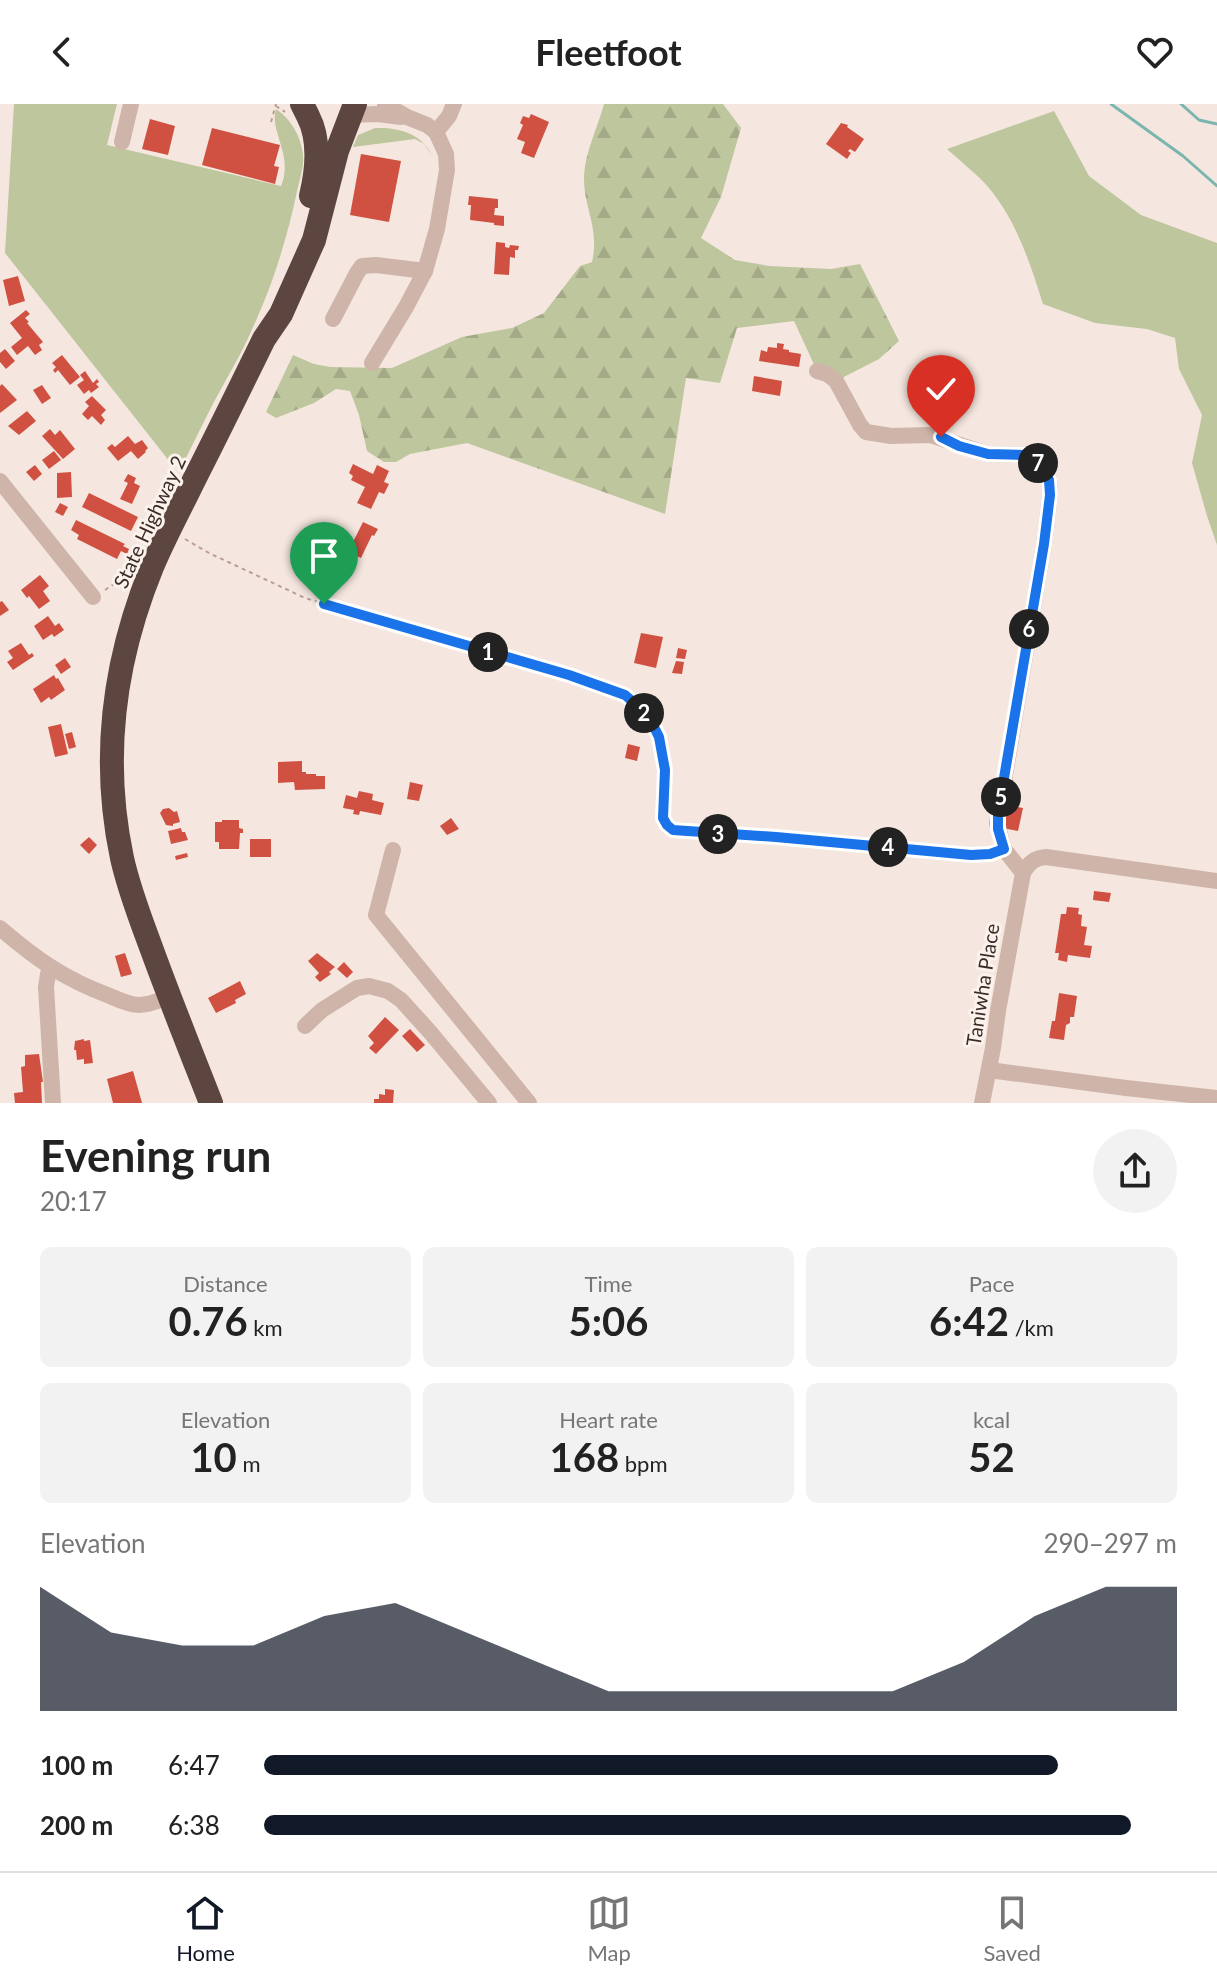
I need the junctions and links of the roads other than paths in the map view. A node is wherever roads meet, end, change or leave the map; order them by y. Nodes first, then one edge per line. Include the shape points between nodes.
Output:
1 (131, 104) edge
2 (385, 104) edge
3 (454, 104) edge
4 (293, 107) edge
5 (352, 112) edge
6 (407, 117) junction
7 (436, 132) junction
8 (122, 142) dead end
9 (425, 271) junction
10 (333, 319) dead end
11 (264, 339) junction
12 (372, 363) dead end
13 (817, 371) dead end
14 (0, 481) edge
15 (93, 597) road end
16 (393, 850) dead end
17 (1023, 873) junction
18 (1217, 881) edge
19 (0, 928) edge
20 (52, 968) junction
21 (169, 997) junction
22 (305, 1026) dead end
23 (989, 1070) junction
24 (1217, 1098) edge
25 (53, 1103) edge
26 (211, 1103) edge
27 (489, 1103) edge
28 (529, 1103) edge
29 (982, 1103) edge

1 - 8 street
2 - 6 street
3 - 7 street
4 - 5 highway via 332,123
4 - 11 highway, State Highway 2 via 316,149 315,175 297,248
5 - 6 street
5 - 11 highway, State Highway 2 via 314,240
6 - 7 street
7 - 9 street via 447,170
9 - 10 street via 362,266
9 - 12 street
11 - 21 highway, State Highway 2 via 152,566 115,700 111,765 116,825 132,895
13 - 17 street via 836,381 866,432 930,435 988,454 1025,455 1042,466 1049,480 1044,544 998,813 1004,849
14 - 15 street
16 - 28 street via 376,915
17 - 18 street via 1034,860 1046,857
17 - 23 street, Taniwha Place
19 - 20 street
20 - 21 street via 136,1006
20 - 25 street via 46,987
21 - 26 highway, State Highway 2
22 - 27 street via 357,988 388,991
23 - 24 street
23 - 29 street, Taniwha Place

